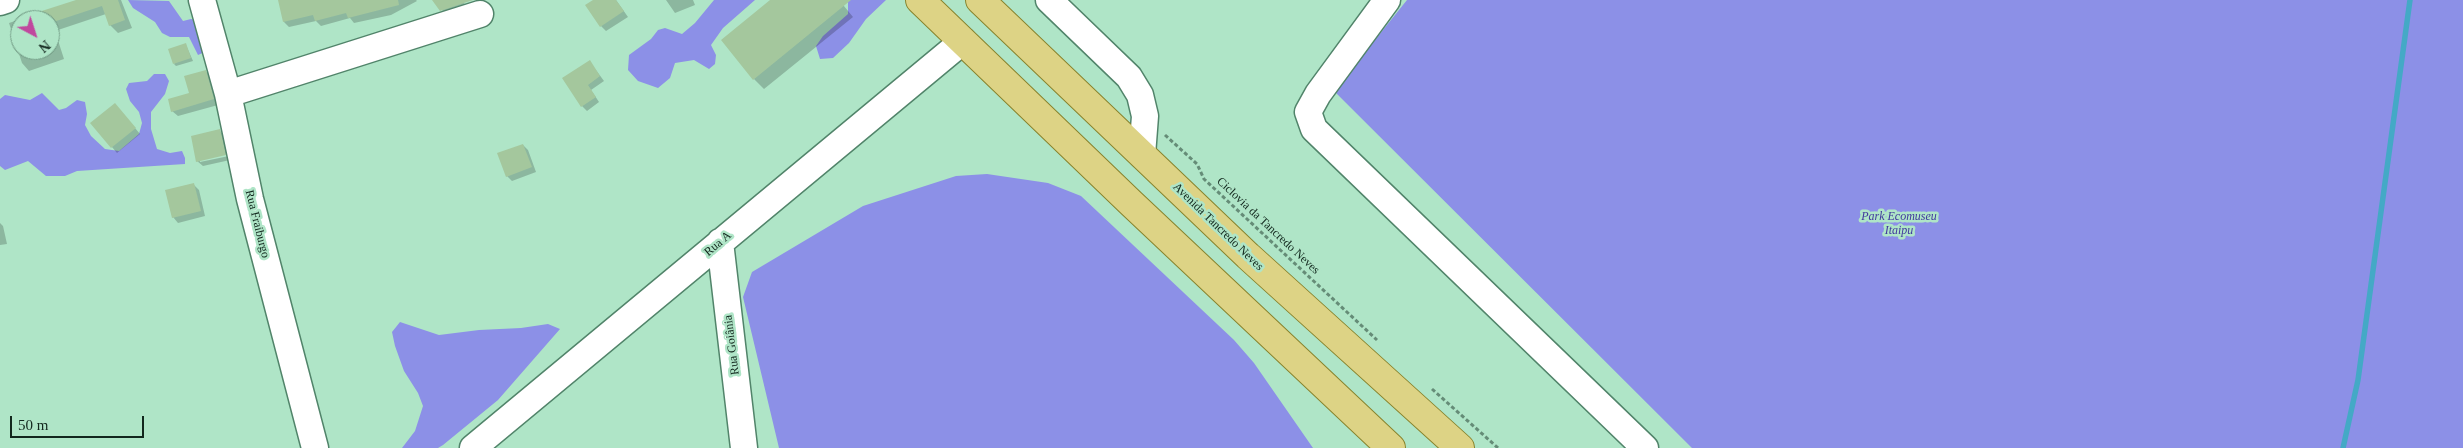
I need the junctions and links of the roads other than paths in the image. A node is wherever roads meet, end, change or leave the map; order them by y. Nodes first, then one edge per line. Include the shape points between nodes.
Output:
1 (6, 0) edge
2 (202, 0) edge
3 (920, 0) edge
4 (980, 0) edge
5 (1050, 0) edge
6 (1387, 0) edge
7 (0, 2) edge
8 (480, 14) dead end
9 (963, 41) junction
10 (228, 94) junction
11 (1142, 155) junction
12 (720, 242) junction
13 (315, 448) edge
14 (473, 448) edge
15 (744, 448) edge
16 (1391, 448) edge
17 (1460, 448) edge
18 (1645, 448) edge

1 - 7 street
2 - 10 street, Rua Fraiburgo
3 - 9 main road
4 - 11 main road, Avenida Tancredo Neves
5 - 11 street via 1129,77 1140,95 1145,123
6 - 18 street via 1318,94 1308,112 1314,129
8 - 10 street
9 - 12 street, Rua A
9 - 16 main road
10 - 13 street, Rua Fraiburgo via 250,199
11 - 17 main road, Avenida Tancredo Neves
12 - 14 street, Rua A
12 - 15 street, Rua Goiânia

